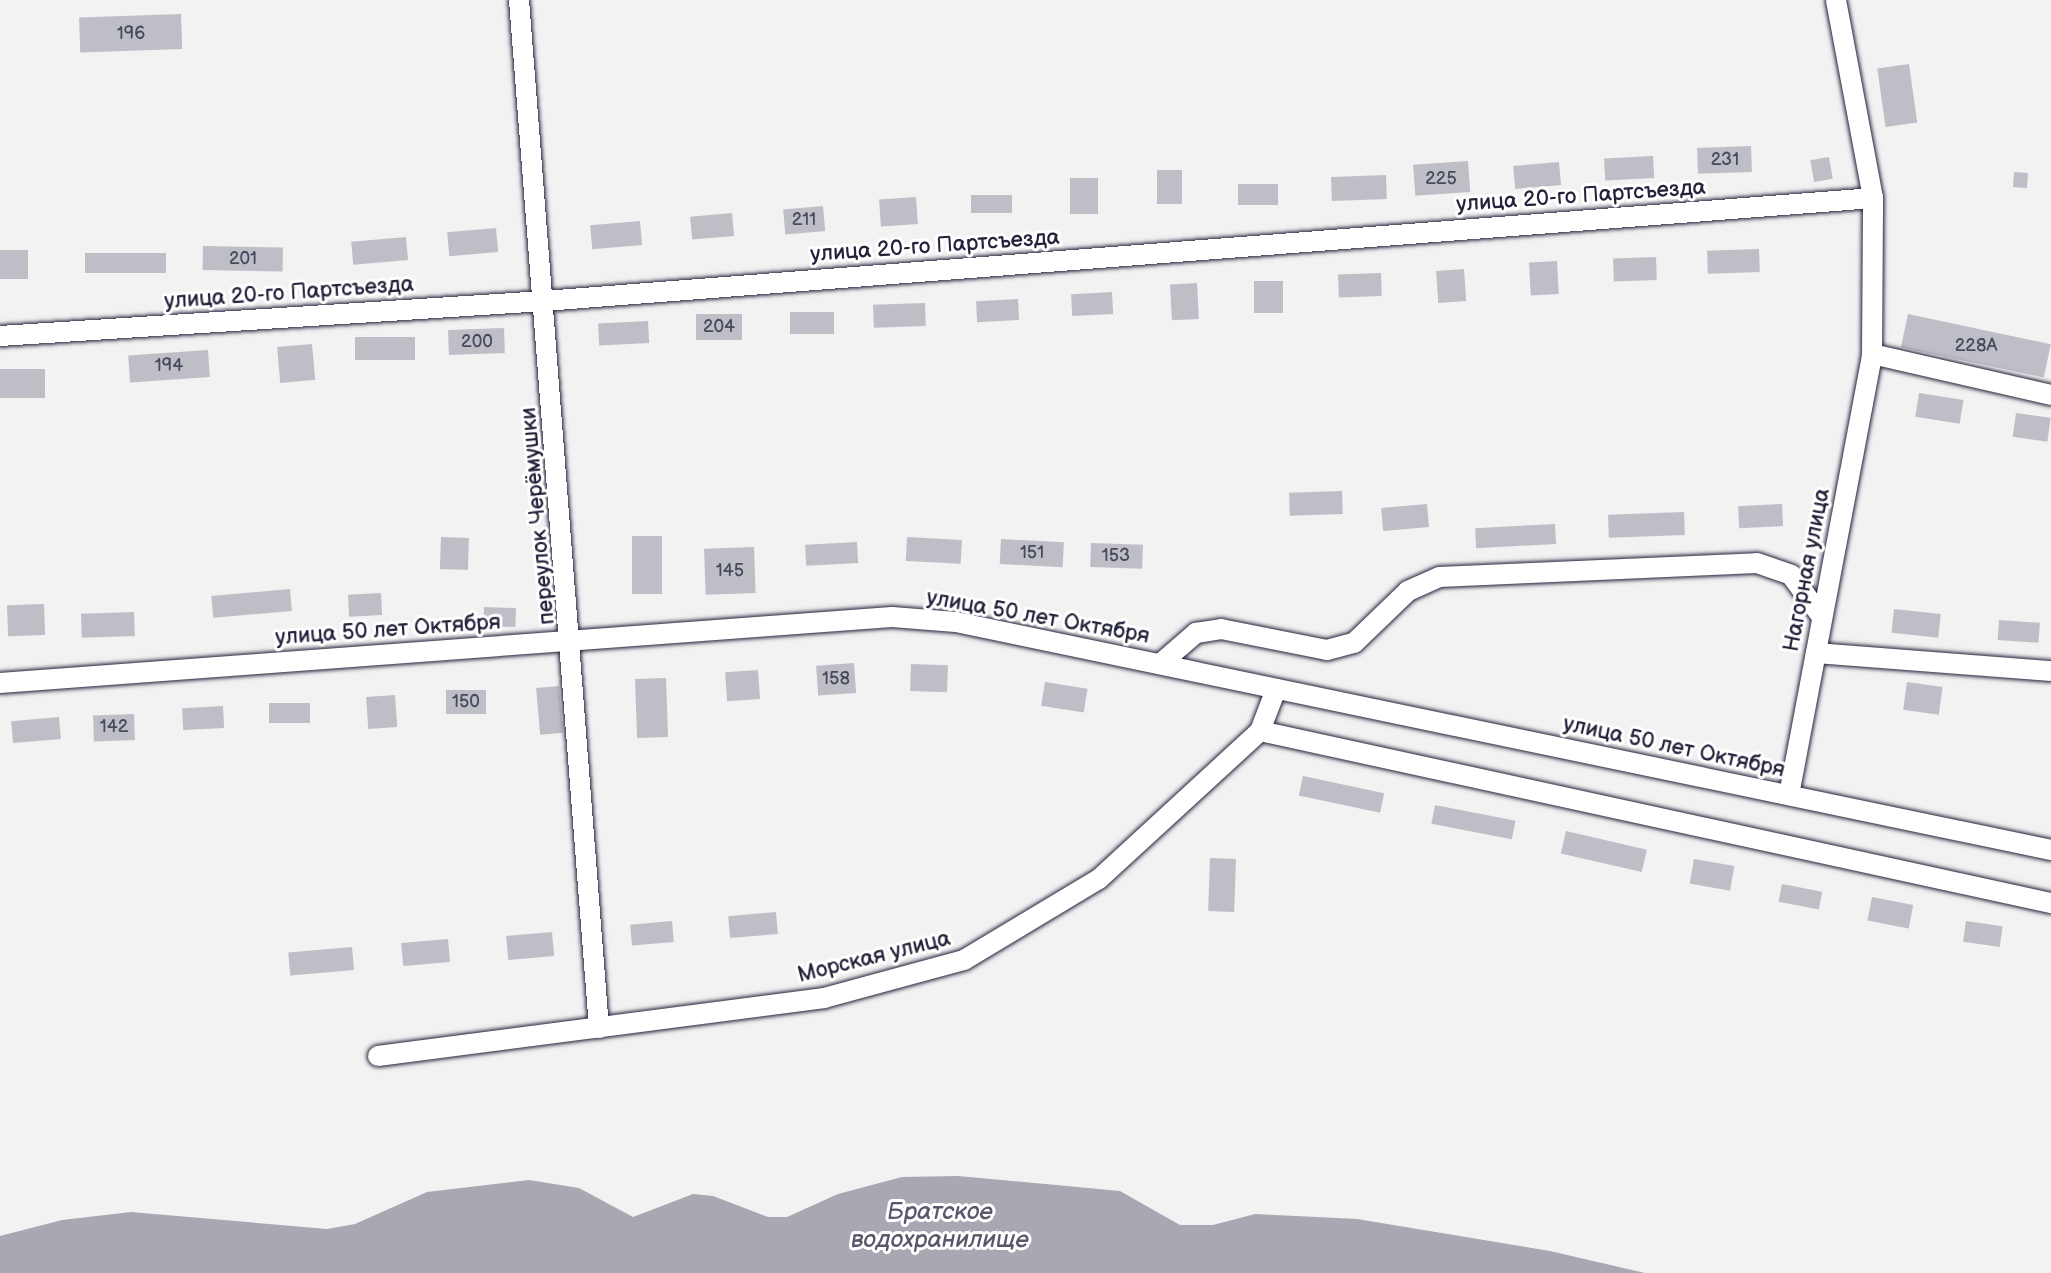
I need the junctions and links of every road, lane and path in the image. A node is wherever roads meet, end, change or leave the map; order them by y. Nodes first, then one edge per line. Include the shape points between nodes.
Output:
1 (519, 0) edge
2 (1836, 0) edge
3 (1873, 198) junction
4 (544, 301) junction
5 (0, 336) edge
6 (1872, 354) junction
7 (2051, 395) edge
8 (1822, 617) junction
9 (572, 641) junction
10 (1816, 653) junction
11 (1160, 664) junction
12 (2051, 671) edge
13 (0, 683) edge
14 (1276, 689) junction
15 (1260, 731) junction
16 (1789, 795) junction
17 (2051, 850) edge
18 (2051, 903) edge
19 (599, 1028) junction
20 (378, 1056) dead end

1 - 4 street, переулок Черёмушки
2 - 3 street, Нагорная улица
3 - 4 street, улица 20-го Партсъезда
3 - 6 street, Нагорная улица
4 - 5 street, улица 20-го Партсъезда
4 - 9 street, переулок Черёмушки
6 - 7 street
6 - 8 street, Нагорная улица
8 - 10 street, Нагорная улица
8 - 11 street via 1791,575 1757,563 1439,577 1408,591 1354,643 1327,650 1221,629 1196,633
9 - 11 street, улица 50 лет Октября via 892,617 956,622
9 - 13 street, улица 50 лет Октября
9 - 19 street, переулок Черёмушки
10 - 12 street
10 - 16 street, Нагорная улица
11 - 14 street, улица 50 лет Октября
14 - 15 street, Морская улица
14 - 16 street, улица 50 лет Октября
15 - 18 street
15 - 19 street, Морская улица via 1099,879 964,960 824,998
16 - 17 street, улица 50 лет Октября
19 - 20 street, Морская улица

